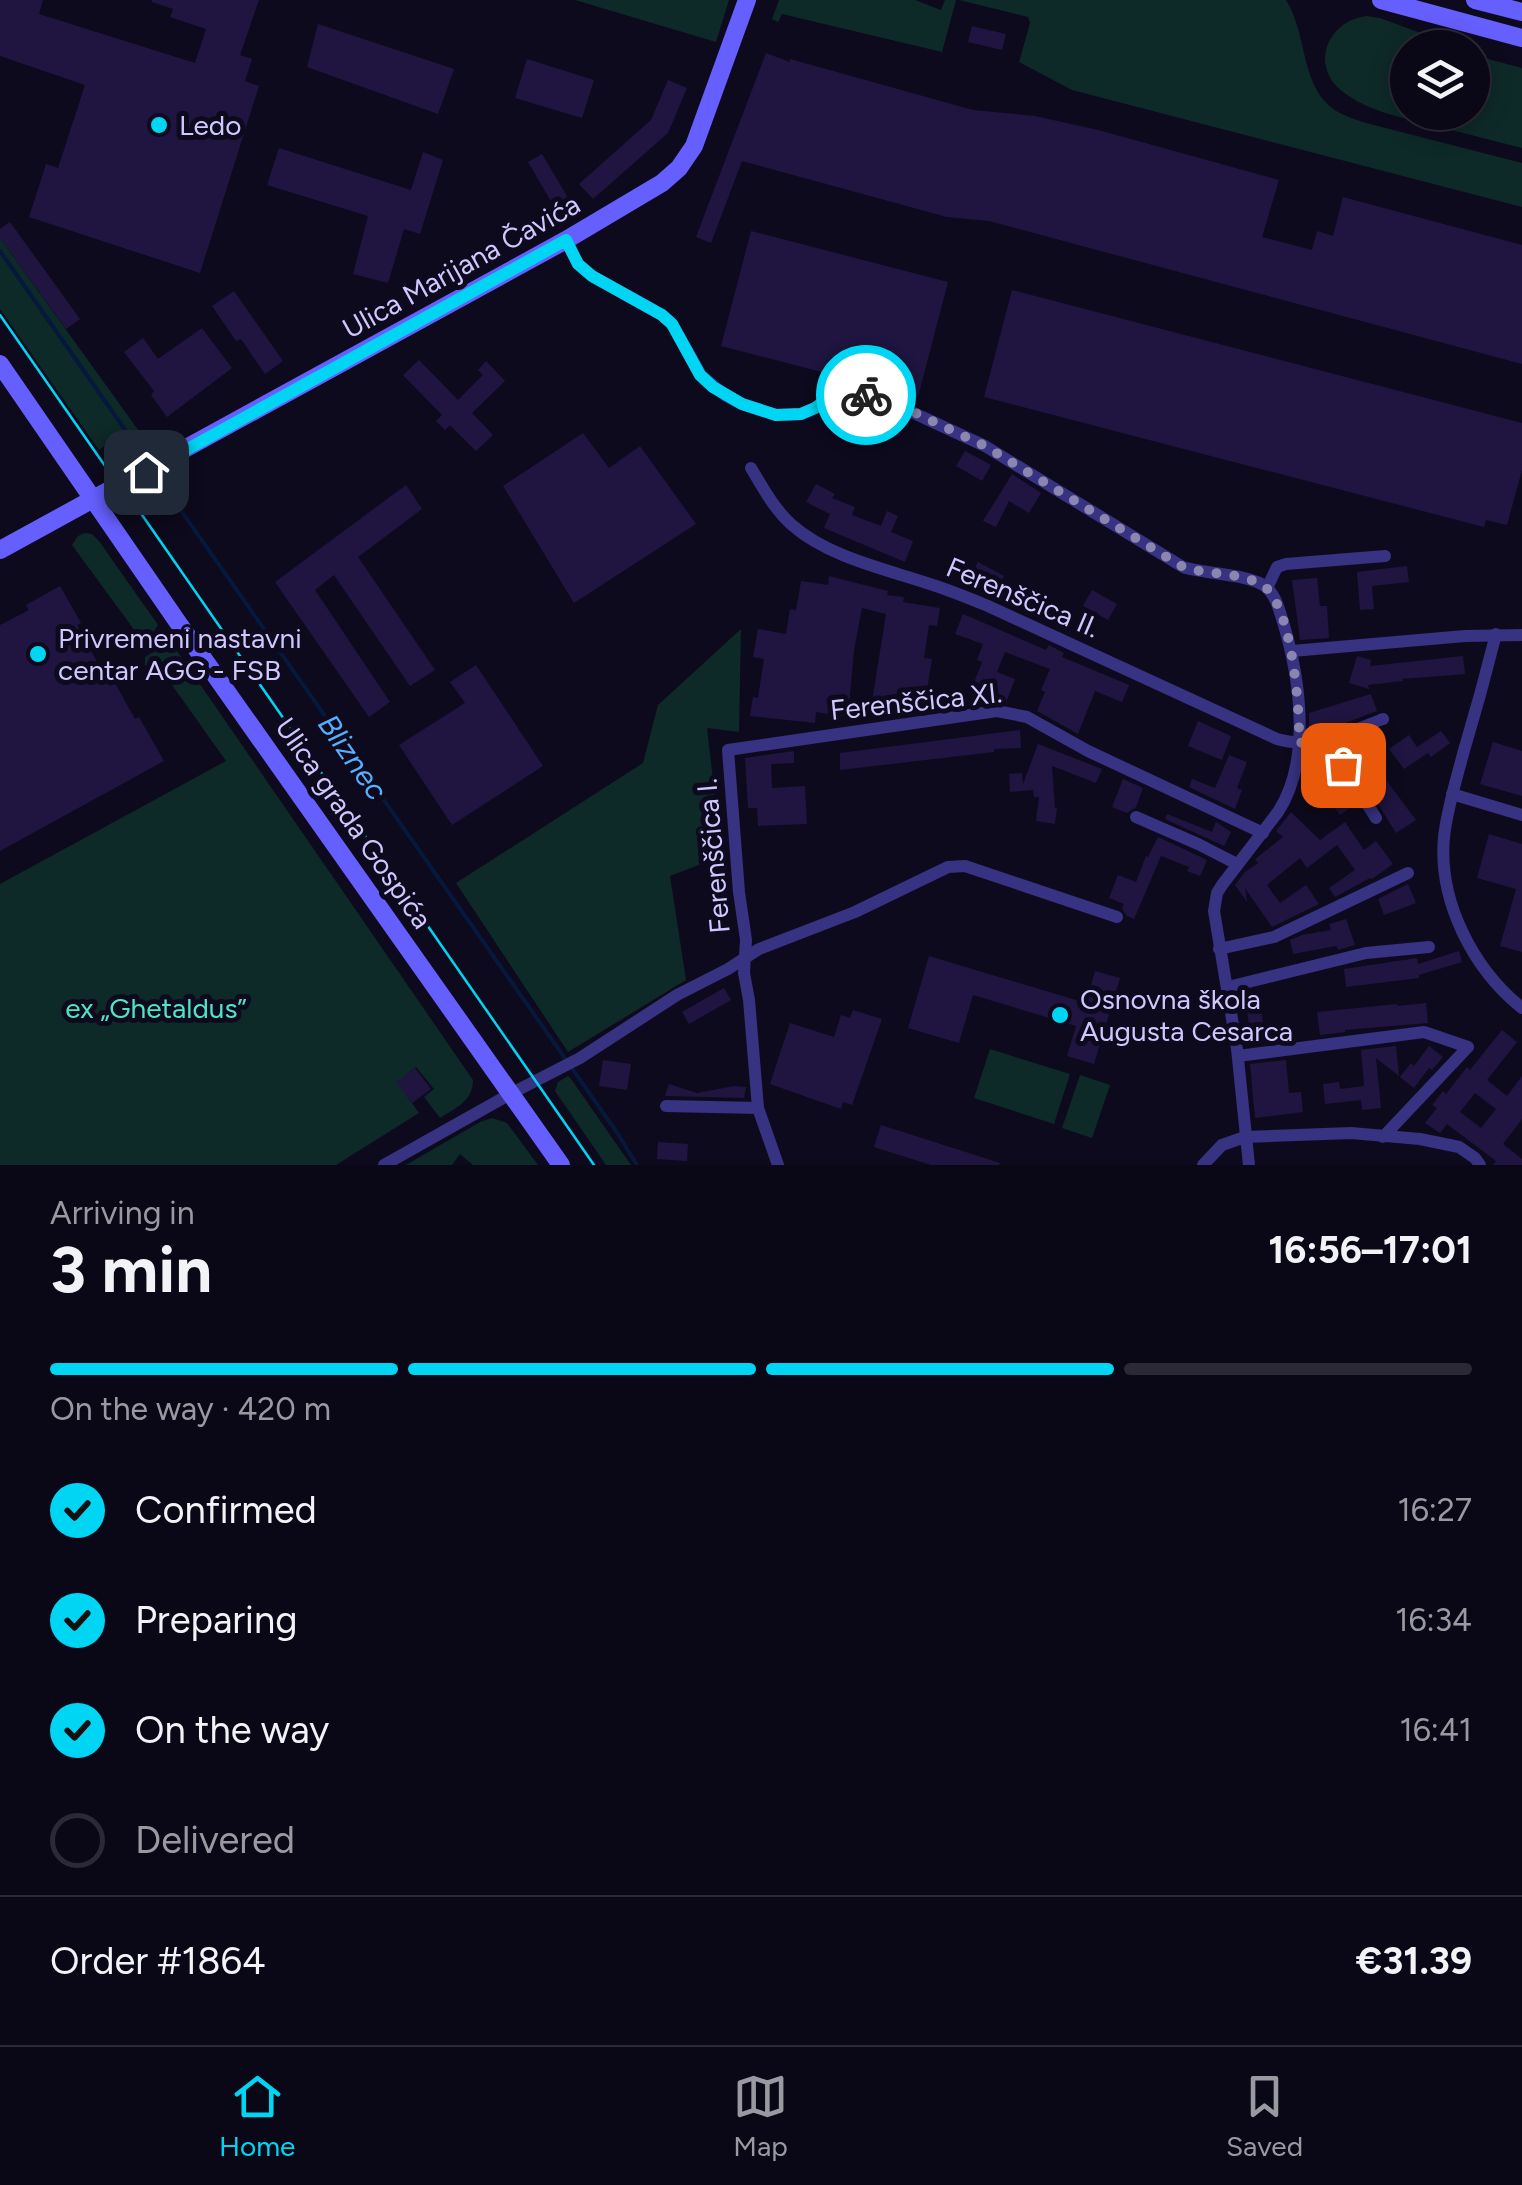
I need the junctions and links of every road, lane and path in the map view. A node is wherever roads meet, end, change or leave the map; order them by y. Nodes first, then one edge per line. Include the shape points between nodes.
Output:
1 (748, 0) edge
2 (1381, 0) edge
3 (1476, 0) edge
4 (1522, 12) edge
5 (1522, 38) edge
6 (566, 240) junction
7 (0, 364) edge
8 (751, 468) dead end
9 (94, 500) junction
10 (0, 550) edge
11 (1386, 556) dead end
12 (1266, 588) junction
13 (1496, 634) junction
14 (1522, 635) edge
15 (1292, 651) junction
16 (1383, 718) dead end
17 (1326, 739) junction
18 (1299, 743) junction
19 (728, 750) joint
20 (1452, 794) junction
21 (1522, 815) edge
22 (1136, 817) dead end
23 (1376, 818) dead end
24 (1263, 834) junction
25 (1237, 864) junction
26 (1408, 873) dead end
27 (1117, 917) dead end
28 (1429, 947) dead end
29 (1219, 949) junction
30 (745, 958) junction
31 (1228, 987) junction
32 (1522, 1008) edge
33 (1238, 1056) junction
34 (512, 1093) junction
35 (758, 1103) junction
36 (666, 1106) dead end
37 (1383, 1136) junction
38 (1245, 1137) junction
39 (384, 1165) edge
40 (561, 1165) edge
41 (778, 1165) edge
42 (1203, 1165) edge
43 (1249, 1165) edge
44 (1480, 1165) edge

1 - 6 street, Ulica Marijana Čavića via 704,124 679,168
2 - 5 street
3 - 4 street
6 - 9 street, Ulica Marijana Čavića
6 - 12 street via 592,276 672,324 700,375 742,404 776,415 801,414 846,390 892,402 985,446 1183,567
7 - 9 street, Ulica grada Gospića
8 - 18 street, Ferenščica II. via 776,509 822,545 988,606 1277,740
9 - 10 street, Ulica Marijana Čavića
9 - 34 street, Ulica grada Gospića
11 - 12 street via 1286,564
12 - 15 street
13 - 14 street
13 - 15 street
13 - 20 street
15 - 18 street
16 - 17 street
17 - 18 street
17 - 23 street
18 - 24 street via 1291,788
19 - 24 street, Ferenščica XI. via 1008,712
19 - 30 street, Ferenščica I.
20 - 21 street
20 - 32 street via 1444,837 1449,893 1483,968
22 - 25 street
24 - 25 street
25 - 29 street via 1215,903
26 - 29 street via 1274,937
27 - 30 street via 957,865
28 - 31 street via 1366,953
29 - 31 street
30 - 34 street, Ferenščica I.
30 - 35 street, Ferenščica I.
31 - 33 street
33 - 37 street via 1424,1032 1468,1047
33 - 38 street
34 - 39 street, Ferenščica I.
34 - 40 street, Ulica grada Gospića
35 - 36 street
35 - 41 street, Ferenščica I.
37 - 38 street
37 - 44 street via 1459,1148
38 - 42 street via 1222,1145
38 - 43 street

